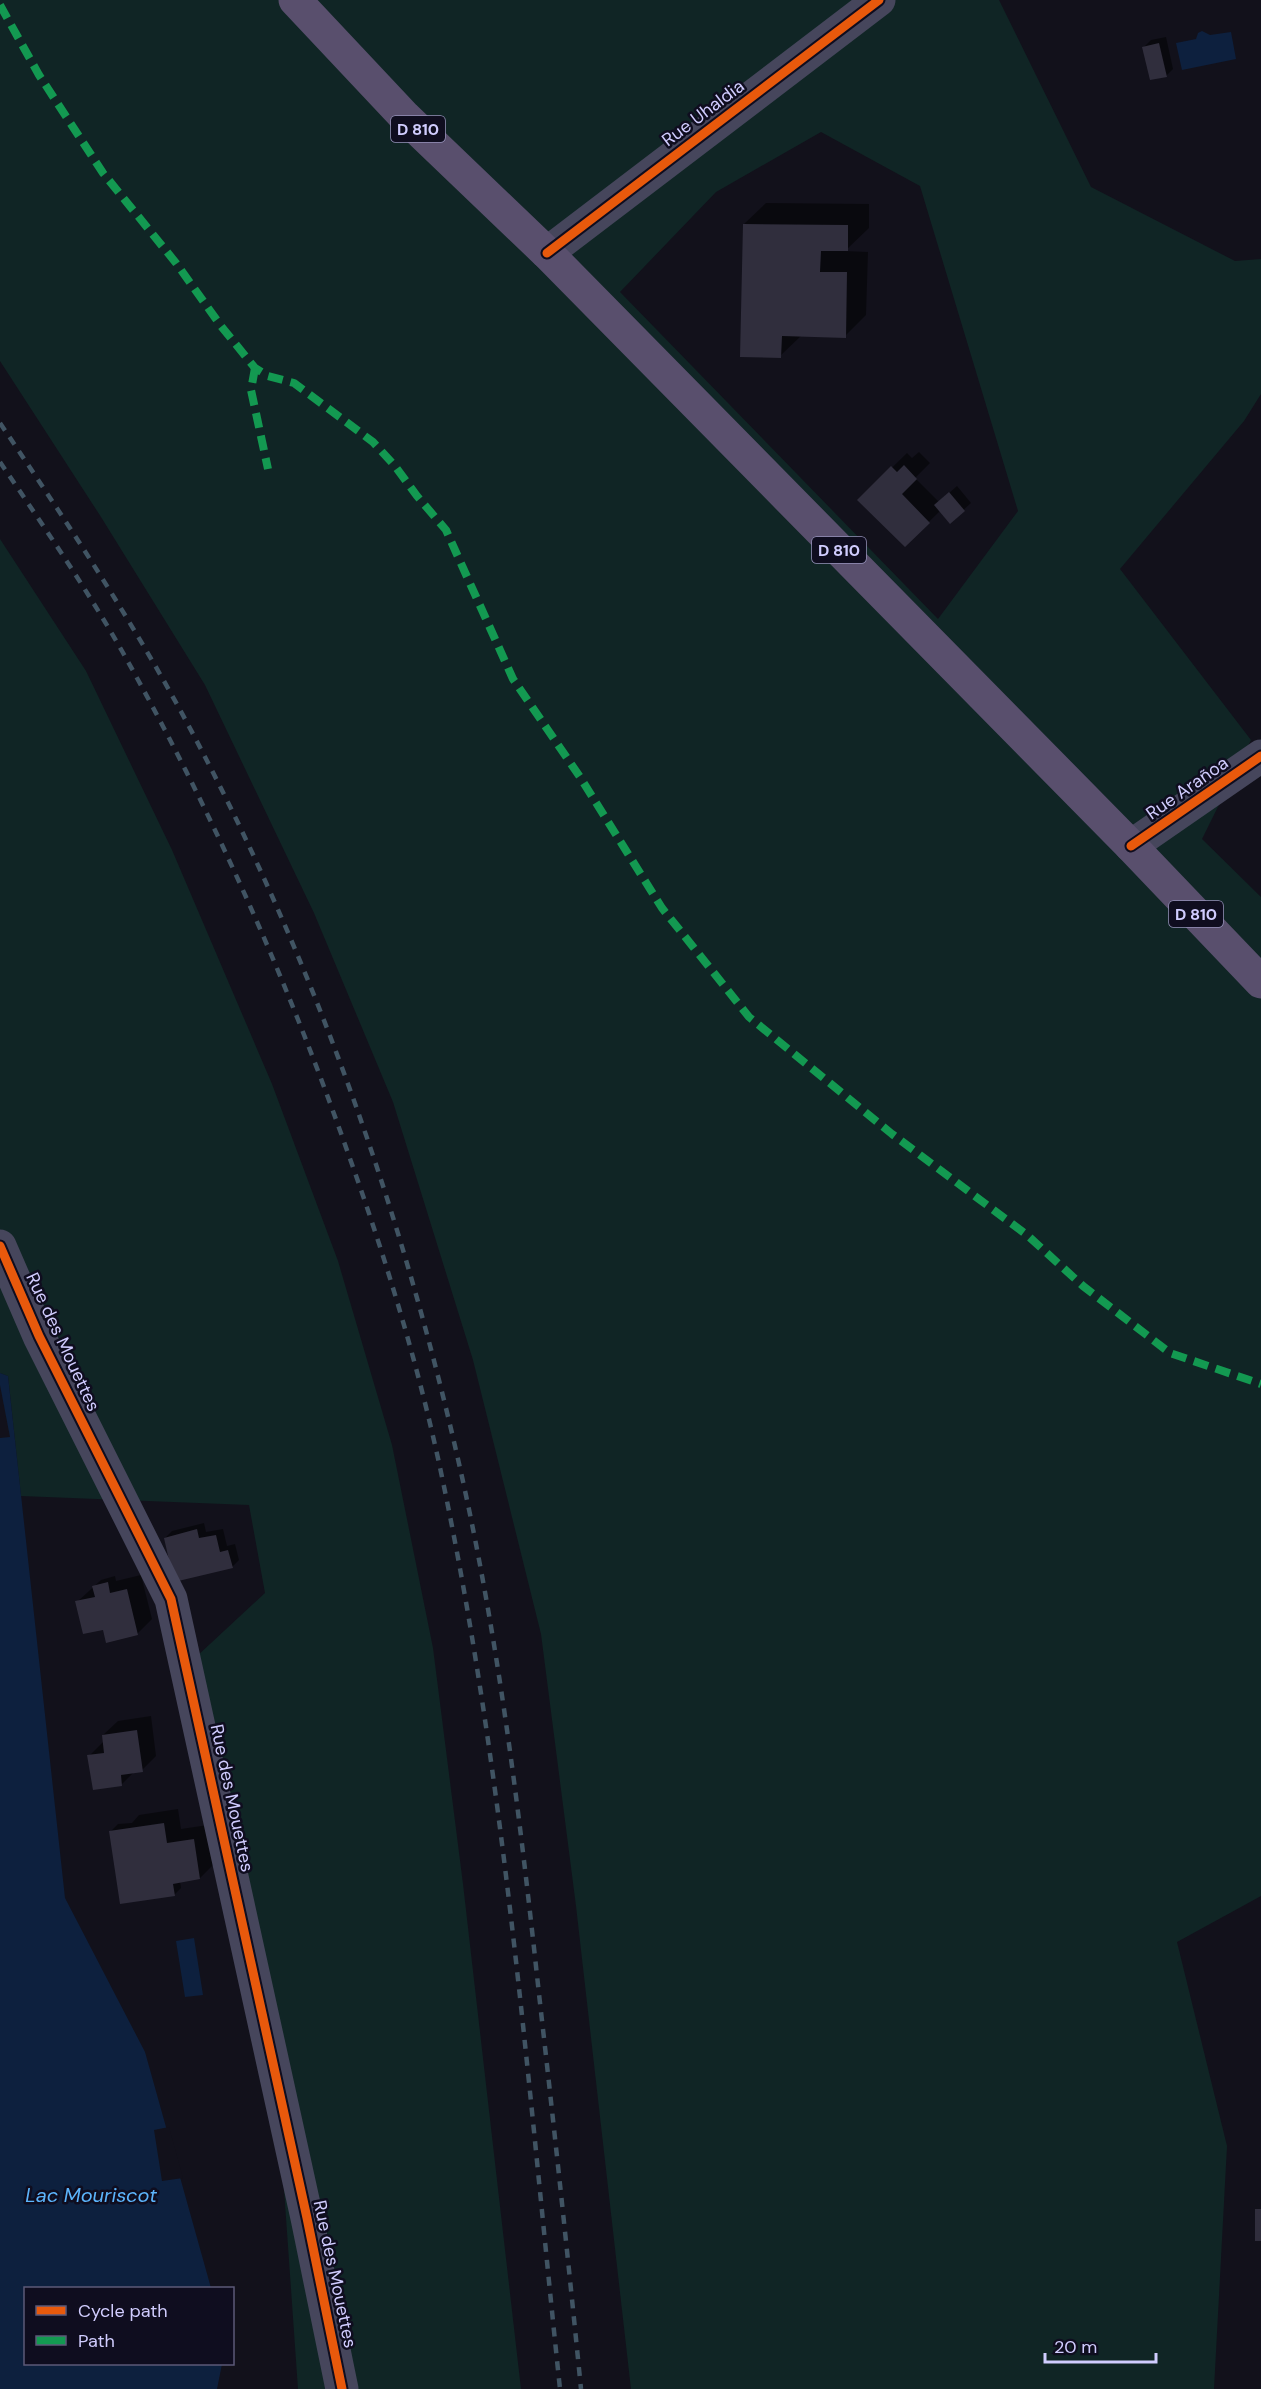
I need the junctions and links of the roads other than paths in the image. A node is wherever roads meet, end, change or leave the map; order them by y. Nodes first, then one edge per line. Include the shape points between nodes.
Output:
1 (295, 0) edge
2 (879, 0) edge
3 (547, 253) junction
4 (1261, 756) edge
5 (1131, 846) junction
6 (1261, 982) edge
7 (0, 1246) edge
8 (342, 2389) edge

1 - 3 main road, D 810 via 405,117
2 - 3 street, Rue Uhaldia
3 - 5 main road, D 810
4 - 5 street, Rue Arañoa
5 - 6 main road, D 810
7 - 8 street, Rue des Mouettes via 39,1336 171,1599

